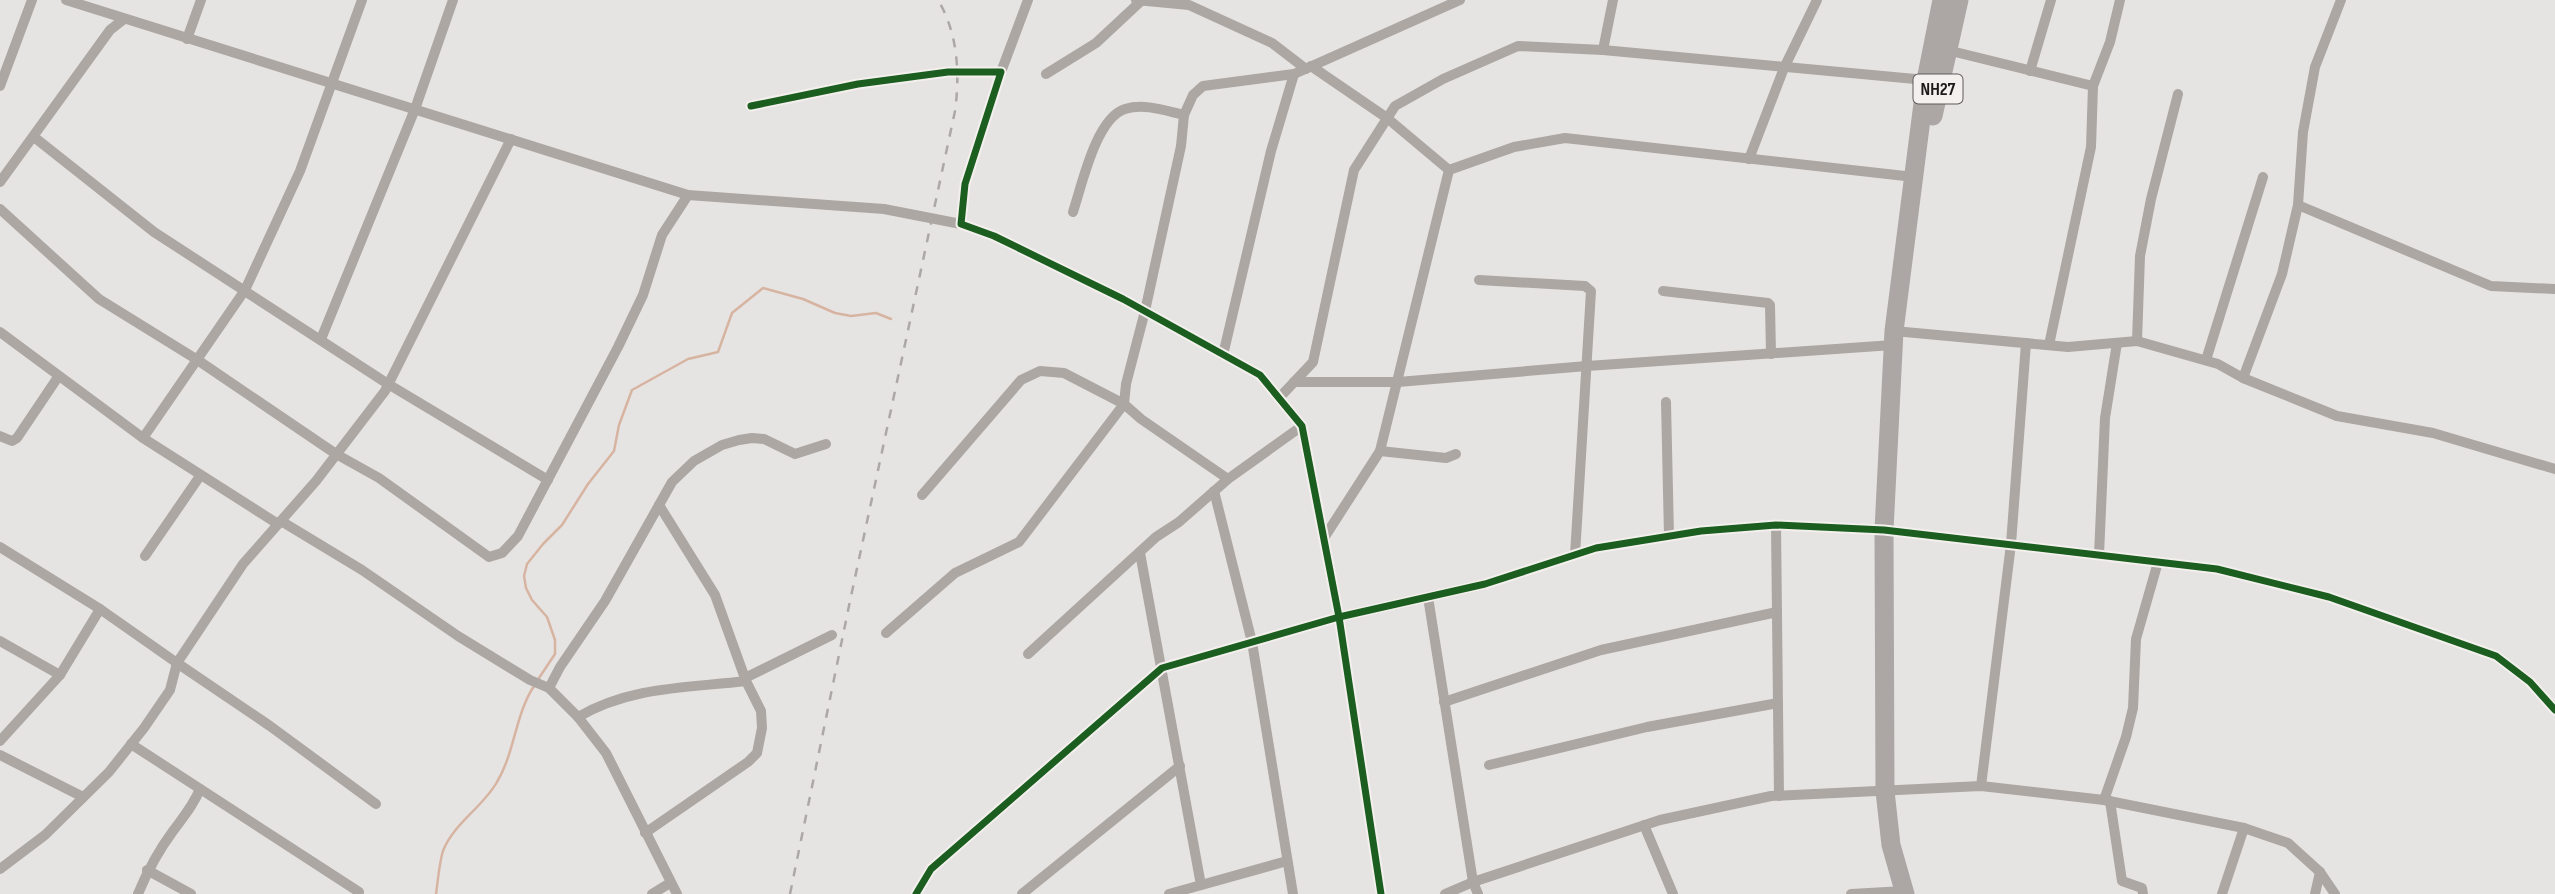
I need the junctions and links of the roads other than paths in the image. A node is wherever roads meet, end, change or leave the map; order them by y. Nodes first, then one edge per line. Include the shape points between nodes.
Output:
1 (32, 0) edge
2 (66, 0) edge
3 (201, 0) edge
4 (362, 0) edge
5 (453, 0) edge
6 (1028, 0) edge
7 (1460, 0) edge
8 (1613, 0) edge
9 (1817, 0) edge
10 (1942, 0) edge
11 (1959, 0) edge
12 (2051, 0) edge
13 (2120, 0) edge
14 (2341, 0) edge
15 (1139, 1) edge
16 (1171, 2) edge
17 (1435, 6) edge
18 (124, 19) junction
19 (187, 38) junction
20 (1603, 50) junction
21 (1947, 50) junction
22 (1309, 67) junction
23 (1784, 68) junction
24 (2030, 71) junction
25 (1001, 72) junction
26 (1046, 74) dead end
27 (1294, 74) junction
28 (1926, 80) junction
29 (332, 84) junction
30 (0, 86) edge
31 (2093, 86) junction
32 (2179, 94) dead end
33 (751, 106) dead end
34 (415, 109) junction
35 (1184, 115) junction
36 (1387, 118) junction
37 (34, 137) junction
38 (511, 139) junction
39 (1749, 159) junction
40 (1449, 170) junction
41 (1914, 177) junction
42 (2263, 177) dead end
43 (0, 182) edge
44 (688, 195) junction
45 (2298, 205) junction
46 (0, 209) edge
47 (1073, 212) dead end
48 (961, 224) junction
49 (1479, 280) dead end
50 (2555, 289) edge
51 (245, 290) junction
52 (1663, 291) dead end
53 (1145, 311) junction
54 (0, 332) edge
55 (1894, 338) junction
56 (321, 339) junction
57 (2137, 341) junction
58 (2026, 343) junction
59 (2117, 343) junction
60 (2049, 345) junction
61 (1771, 354) junction
62 (1223, 355) junction
63 (196, 359) junction
64 (2206, 360) junction
65 (1587, 366) junction
66 (58, 377) junction
67 (2243, 378) junction
68 (1294, 382) junction
69 (1398, 382) junction
70 (388, 384) junction
71 (1280, 397) junction
72 (1666, 402) dead end
73 (1124, 404) junction
74 (1302, 426) junction
75 (0, 436) edge
76 (143, 438) junction
77 (826, 444) dead end
78 (1380, 451) junction
79 (336, 454) junction
80 (1456, 454) dead end
81 (2555, 469) edge
82 (200, 476) junction
83 (1228, 479) junction
84 (548, 480) junction
85 (1214, 491) junction
86 (922, 495) dead end
87 (659, 505) junction
88 (279, 523) junction
89 (1776, 525) junction
90 (1884, 530) junction
91 (1669, 536) junction
92 (1324, 538) junction
93 (2011, 544) junction
94 (0, 547) edge
95 (1140, 553) junction
96 (1575, 555) junction
97 (2099, 555) junction
98 (145, 556) dead end
99 (2158, 562) junction
100 (1428, 597) junction
101 (100, 609) junction
102 (1777, 612) junction
103 (1339, 617) junction
104 (886, 633) dead end
105 (832, 635) dead end
106 (0, 641) edge
107 (1252, 642) junction
108 (1028, 653) dead end
109 (177, 663) junction
110 (1162, 668) junction
111 (61, 675) junction
112 (746, 679) junction
113 (545, 687) junction
114 (1444, 702) junction
115 (1778, 704) junction
116 (2555, 710) edge
117 (578, 717) junction
118 (0, 741) edge
119 (131, 744) junction
120 (0, 755) edge
121 (1489, 765) dead end
122 (1180, 766) junction
123 (1981, 786) junction
124 (200, 789) junction
125 (1885, 791) junction
126 (1779, 796) junction
127 (83, 797) junction
128 (2107, 801) junction
129 (376, 803) dead end
130 (1644, 825) junction
131 (2244, 828) junction
132 (645, 833) junction
133 (1287, 861) junction
134 (0, 869) edge
135 (147, 870) junction
136 (2320, 872) junction
137 (1473, 882) junction
138 (670, 883) junction
139 (1201, 885) junction
140 (359, 892) edge
141 (1904, 893) edge
142 (138, 894) edge
143 (191, 894) edge
144 (652, 894) edge
145 (677, 894) edge
146 (916, 894) edge
147 (1022, 894) edge
148 (1169, 894) edge
149 (1293, 894) edge
150 (1381, 894) edge
151 (1445, 894) edge
152 (1478, 894) edge
153 (1673, 894) edge
154 (1851, 894) edge
155 (1857, 894) edge
156 (2143, 894) edge
157 (2222, 894) edge
158 (2315, 894) edge
159 (2335, 894) edge

1 - 30 street
2 - 18 street
3 - 19 street
4 - 29 street
5 - 34 street
6 - 25 street
7 - 17 street
8 - 20 street
9 - 23 street
10 - 28 highway, NH27
11 - 21 highway, NH27
12 - 24 street
13 - 31 street
14 - 45 street via 2315,67 2302,132
15 - 16 street
15 - 26 street via 1096,43
16 - 22 street via 1189,5 1272,43
17 - 22 street
18 - 19 street
18 - 37 street via 110,30
19 - 29 street
20 - 23 street
20 - 36 street via 1518,46 1443,79 1395,106
21 - 24 street
21 - 41 highway, NH27 via 1927,144
22 - 27 street
22 - 36 street
23 - 28 street
23 - 39 street
24 - 31 street
25 - 33 street via 958,70
25 - 48 street via 965,184
27 - 35 street via 1203,86 1193,94
27 - 62 street
28 - 41 highway, NH27
29 - 34 street
29 - 51 street via 300,171
31 - 60 street via 2091,147
32 - 57 street via 2140,256
34 - 38 street
34 - 56 street
35 - 47 street via 1147,107 1124,109 1110,118 1100,133
35 - 53 street
36 - 40 street
36 - 68 street via 1354,170 1313,362
37 - 43 street
37 - 51 street via 154,232
38 - 44 street
38 - 70 street
39 - 40 street via 1565,138 1514,147
39 - 41 street
40 - 69 street
41 - 55 highway, NH27
42 - 64 street
44 - 48 street via 884,209
44 - 84 street via 662,235 643,295
45 - 50 street via 2491,286
45 - 67 street via 2282,274
46 - 63 street via 99,299
48 - 53 street
49 - 65 street via 1585,286 1592,300
51 - 56 street
51 - 63 street
52 - 61 street via 1768,303
53 - 62 street
53 - 73 street
54 - 66 street
55 - 58 street
55 - 61 street
55 - 90 highway, NH27
56 - 70 street
57 - 59 street
57 - 64 street
58 - 60 street
58 - 93 street
59 - 60 street
59 - 97 street via 2105,418
61 - 65 street
62 - 71 street via 1260,375
63 - 76 street
63 - 79 street
64 - 67 street
65 - 69 street
65 - 96 street
66 - 75 street via 17,438 12,441
66 - 76 street
67 - 81 street via 2337,416 2433,433
68 - 69 street
68 - 71 street
69 - 78 street
70 - 79 street
70 - 84 street
71 - 74 street
72 - 91 street
73 - 83 street
73 - 86 street via 1064,373 1040,372 1021,380
73 - 104 street via 1019,542 954,573
74 - 83 street
74 - 92 street
76 - 82 street
77 - 87 street via 795,454 764,439 722,445 694,461 672,482
78 - 80 street via 1446,458
78 - 92 street
79 - 84 street via 379,478 489,557 502,553 518,536
79 - 88 street
82 - 88 street
82 - 98 street
83 - 85 street
85 - 95 street
85 - 107 street
87 - 112 street via 715,595
87 - 113 street via 605,601
88 - 109 street via 243,564
88 - 113 street via 362,570 458,636
89 - 90 street
89 - 91 street
89 - 102 street
90 - 93 street
90 - 125 highway, NH27
91 - 96 street
92 - 103 street
93 - 97 street
93 - 123 street
94 - 101 street
95 - 108 street
95 - 110 street
96 - 100 street
97 - 99 street
99 - 116 street via 2217,569 2329,597 2497,656
99 - 128 street via 2136,639 2133,708
100 - 103 street
100 - 114 street
101 - 109 street
101 - 111 street
102 - 114 street via 1601,650
102 - 115 street
103 - 107 street
103 - 150 street
105 - 112 street
106 - 111 street
107 - 110 street
107 - 133 street
109 - 119 street via 170,690
109 - 129 street
110 - 122 street
110 - 146 street via 931,869
111 - 118 street
112 - 117 street via 635,693
112 - 132 street via 761,711 757,753
113 - 117 street
114 - 137 street
115 - 121 street via 1647,727
115 - 126 street
117 - 132 street via 606,753
119 - 124 street
119 - 127 street
120 - 127 street
122 - 139 street
122 - 147 street
123 - 125 street
123 - 128 street
124 - 135 street via 193,807
124 - 140 street
125 - 126 street
125 - 141 highway, NH27 via 1891,845
126 - 130 street
127 - 134 street via 45,835
128 - 131 street
128 - 156 street via 2122,881 2142,888
130 - 137 street
130 - 153 street
131 - 136 street via 2288,843
131 - 157 street
132 - 138 street
133 - 139 street
133 - 149 street
135 - 142 street
135 - 143 street
136 - 158 street
136 - 159 street
137 - 151 street
137 - 152 street
138 - 144 street
138 - 145 street
139 - 148 street
141 - 155 street
154 - 155 street

